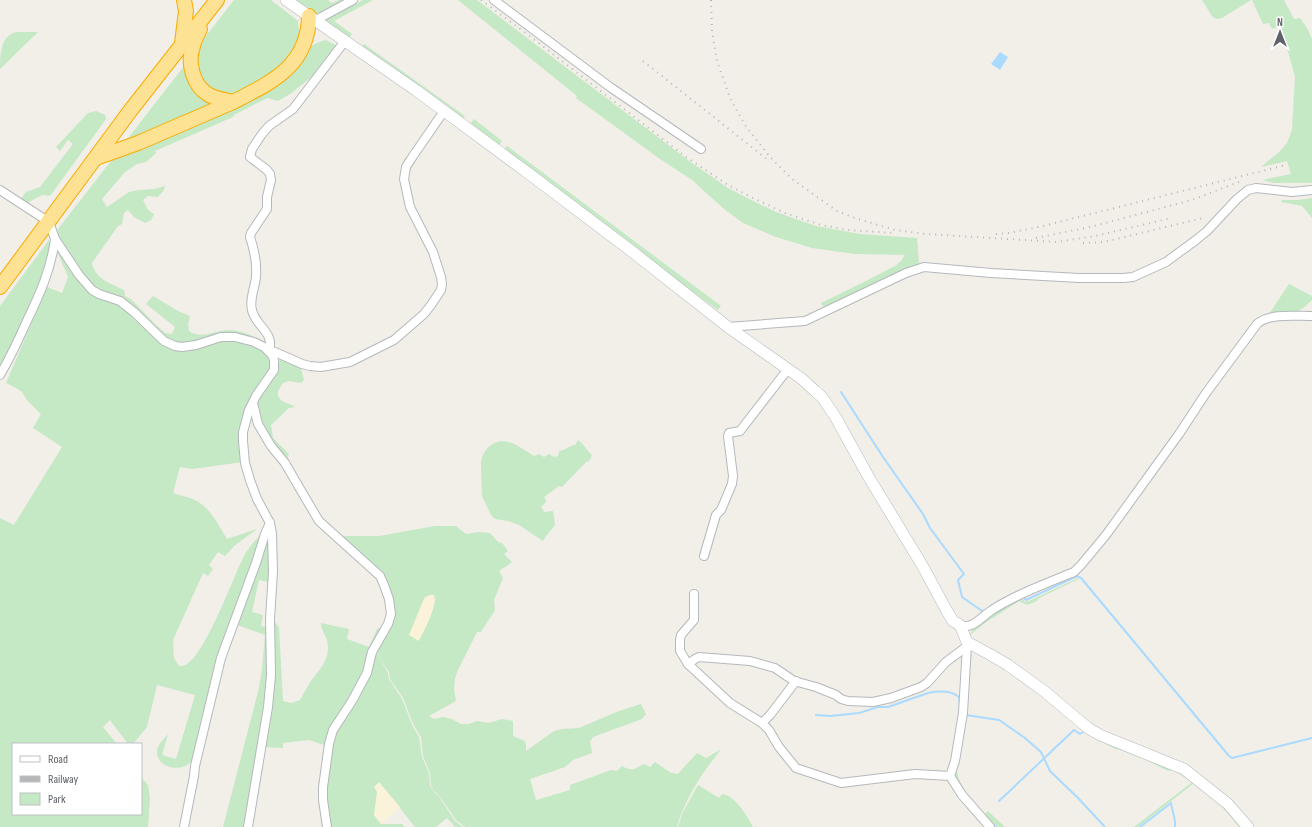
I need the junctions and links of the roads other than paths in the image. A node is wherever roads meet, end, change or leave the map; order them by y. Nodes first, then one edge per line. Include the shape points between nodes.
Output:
1 (184, 0) edge
2 (217, 0) edge
3 (286, 0) edge
4 (353, 0) edge
5 (494, 0) edge
6 (208, 11) junction
7 (312, 18) junction
8 (345, 41) junction
9 (182, 44) junction
10 (233, 102) junction
11 (444, 111) junction
12 (702, 148) dead end
13 (96, 158) junction
14 (0, 190) edge
15 (1312, 190) edge
16 (48, 222) junction
17 (55, 239) junction
18 (0, 287) edge
19 (1312, 316) edge
20 (728, 327) junction
21 (269, 351) junction
22 (788, 369) junction
23 (0, 375) edge
24 (253, 403) junction
25 (270, 523) junction
26 (704, 556) dead end
27 (694, 594) dead end
28 (960, 625) junction
29 (967, 645) junction
30 (688, 664) junction
31 (796, 681) junction
32 (762, 723) junction
33 (950, 776) junction
34 (184, 827) edge
35 (248, 827) edge
36 (327, 827) edge
37 (990, 827) edge
38 (1248, 827) edge

1 - 9 highway via 186,11
2 - 6 highway
3 - 7 street
4 - 7 street
5 - 12 street via 610,87
6 - 9 highway
6 - 10 highway via 190,58 193,73 209,95
7 - 8 street
7 - 10 highway via 307,36 290,67 264,86
8 - 11 street
8 - 21 street via 293,109 269,126 251,152 250,157 267,170 271,180 267,209 250,237 256,273 252,313 270,340
9 - 13 highway
10 - 13 highway via 138,143
11 - 20 street via 628,248
11 - 21 street via 406,167 404,179 410,207 433,252 441,277 441,290 432,305 394,340 350,362 310,366
13 - 16 highway
14 - 16 street
15 - 20 street via 1248,190 1196,240 1166,262 1133,277 1079,278 991,274 924,267 906,273 805,322
16 - 17 street
16 - 18 highway
17 - 21 street via 92,290 120,301 169,344 189,346 235,337 254,342
17 - 23 street via 51,265 41,292
19 - 28 street via 1269,318 1257,324 1106,535 1074,572 1001,604 970,626
20 - 22 street
21 - 24 street via 274,360 274,370
22 - 26 street via 740,431 729,433 732,484 721,510 716,515
22 - 28 street via 816,391 836,418 948,613 953,621
24 - 25 street via 243,432 243,451 257,499
24 - 36 street via 258,424 315,514 380,576 391,607 388,624 372,652 367,673 333,730 323,787
25 - 34 street via 221,658 194,766
25 - 35 street via 273,571 270,686
27 - 30 street via 694,620 681,635 680,640 680,651
28 - 29 street
29 - 31 street via 921,687 881,701 848,701 816,686
29 - 33 street via 963,713
29 - 38 street via 991,655 1014,670 1100,735 1184,769 1228,804
30 - 31 street via 699,658 750,660 775,668
30 - 32 street via 730,703
31 - 32 street
32 - 33 street via 796,768 841,783 915,774
33 - 37 street via 962,795

